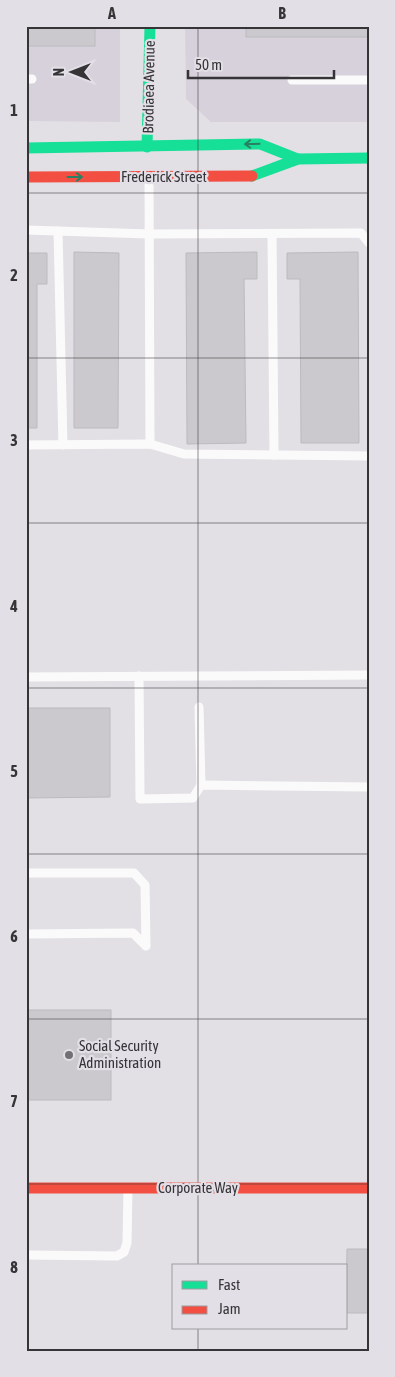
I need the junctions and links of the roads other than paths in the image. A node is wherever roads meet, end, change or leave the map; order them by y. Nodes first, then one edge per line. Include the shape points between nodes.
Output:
1 (150, 26) edge
2 (292, 80) dead end
3 (369, 80) edge
4 (148, 147) junction
5 (26, 148) edge
6 (369, 158) edge
7 (298, 159) junction
8 (149, 177) junction
9 (26, 178) edge
10 (26, 230) edge
11 (58, 231) junction
12 (149, 234) junction
13 (272, 234) junction
14 (369, 243) edge
15 (63, 444) junction
16 (150, 444) junction
17 (26, 445) edge
18 (274, 455) junction
19 (369, 456) edge
20 (369, 675) edge
21 (139, 676) junction
22 (26, 677) edge
23 (199, 707) dead end
24 (201, 785) junction
25 (369, 787) edge
26 (26, 874) edge
27 (26, 934) edge
28 (26, 1188) edge
29 (128, 1188) junction
30 (369, 1188) edge
31 (26, 1255) edge

1 - 4 main road, Brodiaea Avenue
2 - 3 lane
4 - 5 main road, Frederick Street
7 -> 4 main road, Frederick Street via 260,144
6 - 7 main road, Frederick Street
7 - 8 main road, Frederick Street via 256,176
9 -> 8 main road, Frederick Street
8 - 12 lane
10 - 11 lane
11 - 12 lane
11 - 15 lane
12 - 13 lane
12 - 16 lane
13 - 14 lane via 361,233
13 - 18 lane
15 - 16 lane
15 - 17 lane
16 - 18 lane via 184,454
18 - 19 lane
20 - 21 lane
21 - 22 lane
21 - 24 lane via 140,799 194,798
23 - 24 lane
24 - 25 lane
26 - 27 lane via 134,873 146,885 146,946 133,933
28 - 29 main road, Corporate Way
29 - 30 main road, Corporate Way
29 - 31 lane via 124,1252 117,1256

